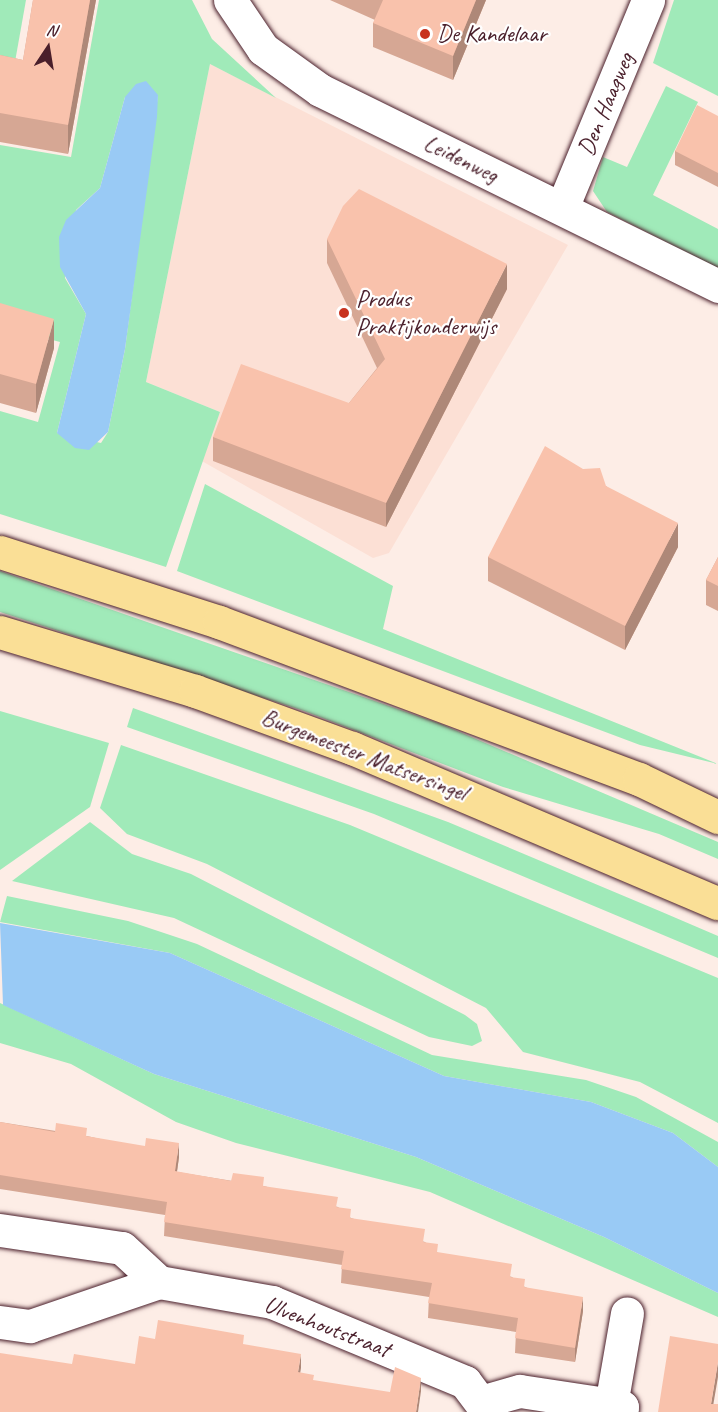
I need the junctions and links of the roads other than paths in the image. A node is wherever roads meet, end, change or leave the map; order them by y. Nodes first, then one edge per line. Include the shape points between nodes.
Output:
1 (231, 0) edge
2 (648, 0) edge
3 (562, 208) junction
4 (718, 286) edge
5 (0, 552) edge
6 (0, 633) edge
7 (718, 817) edge
8 (718, 903) edge
9 (0, 1230) edge
10 (159, 1282) junction
11 (627, 1313) dead end
12 (0, 1322) edge
13 (486, 1406) edge
14 (616, 1409) edge

1 - 3 street, Leidenweg via 263,49 320,90
2 - 3 street, Den Haagweg
3 - 4 street, Leidenweg
5 - 7 main road via 219,622 639,779
6 - 8 main road, Burgemeester Matsersingel via 195,691 341,744 525,817
9 - 10 street via 122,1248
10 - 12 street, Ulvenhoutstraat via 30,1326
10 - 13 street, Ulvenhoutstraat via 272,1302 465,1382
11 - 14 street, Ulvenhoutstraat
13 - 14 street, Ulvenhoutstraat via 520,1391

